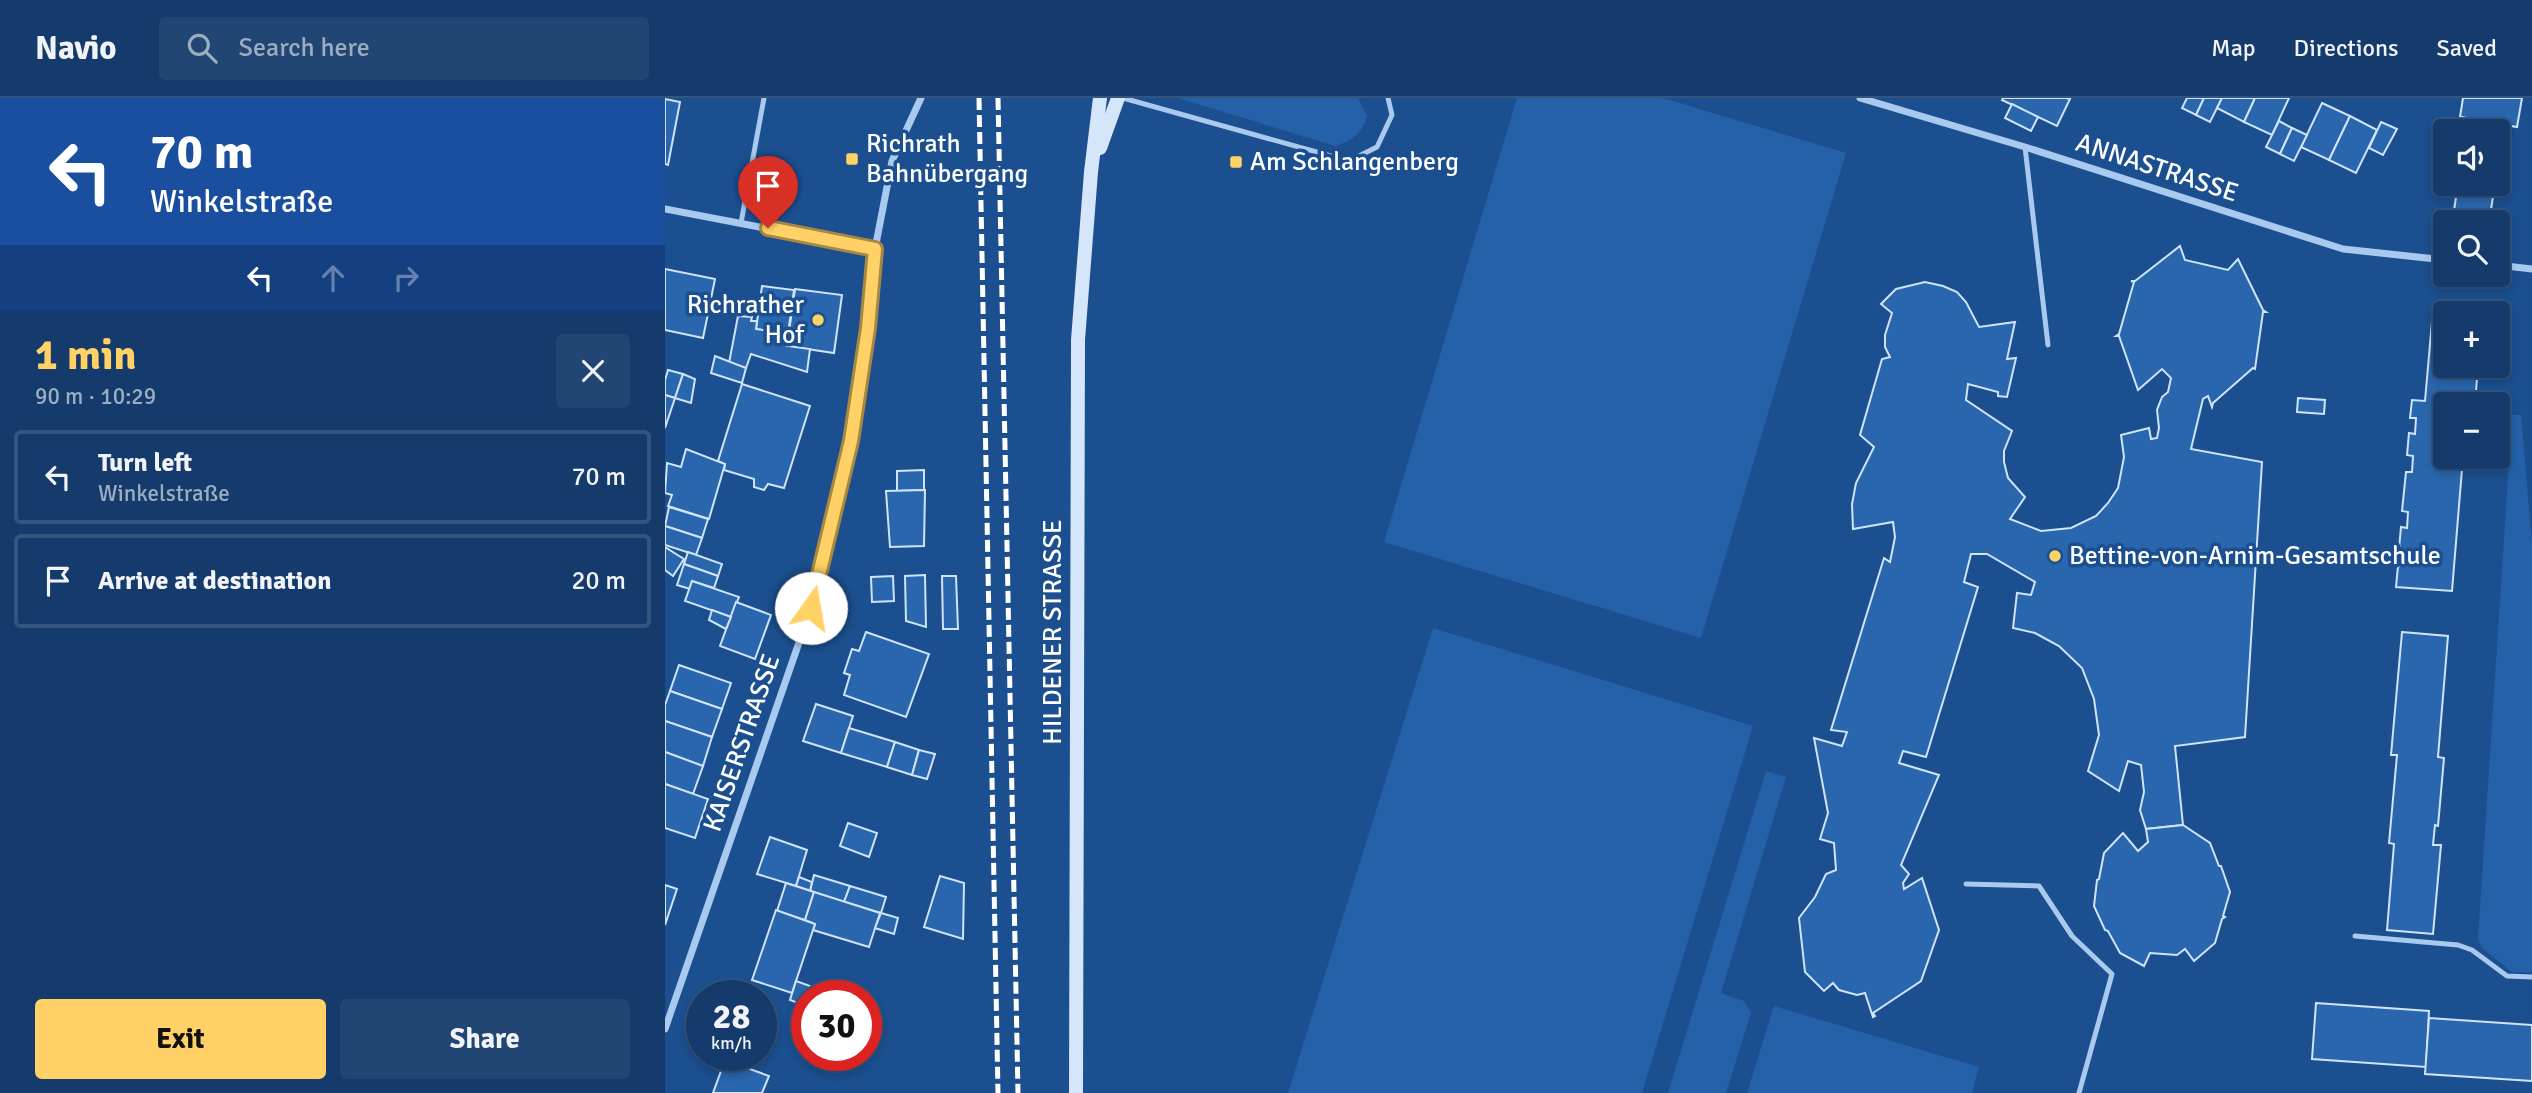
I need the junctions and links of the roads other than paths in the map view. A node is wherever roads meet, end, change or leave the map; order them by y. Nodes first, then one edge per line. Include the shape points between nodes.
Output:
1 (764, 98) edge
2 (921, 98) edge
3 (1100, 98) edge
4 (1121, 98) edge
5 (1388, 98) edge
6 (1860, 98) edge
7 (2025, 147) junction
8 (1091, 172) junction
9 (665, 209) edge
10 (741, 223) junction
11 (875, 249) junction
12 (2433, 259) edge
13 (2510, 266) edge
14 (2532, 269) edge
15 (2048, 345) dead end
16 (1966, 884) dead end
17 (2355, 936) dead end
18 (2532, 977) edge
19 (665, 1029) edge
20 (1076, 1093) edge
21 (2079, 1093) edge

1 - 10 lane
2 - 11 street, KAISERSTRASSE via 892,161
3 - 8 main road, HILDENER STRASSE
4 - 5 lane via 1349,161 1377,147 1392,115
4 - 8 main road, HILDENER STRASSE
6 - 7 street, ANNASTRASSE
7 - 12 street, ANNASTRASSE via 2343,249
7 - 15 lane
8 - 20 main road, HILDENER STRASSE via 1078,341
9 - 10 street
10 - 11 street
11 - 19 street, KAISERSTRASSE via 851,441 811,608
13 - 14 street
16 - 21 lane via 2039,886 2072,936 2112,974
17 - 18 lane via 2458,945 2507,976

